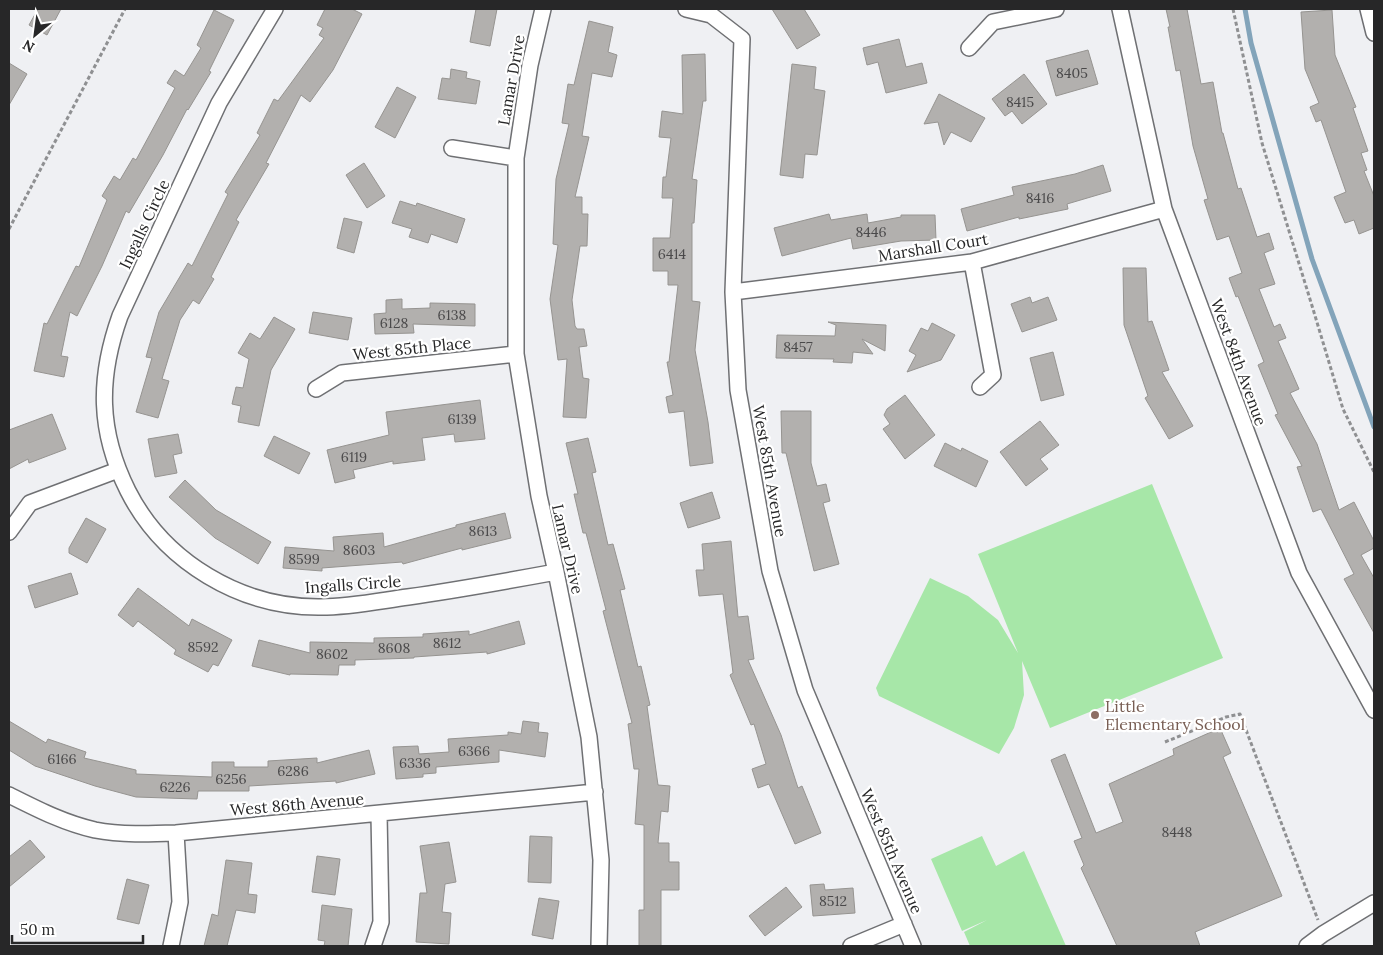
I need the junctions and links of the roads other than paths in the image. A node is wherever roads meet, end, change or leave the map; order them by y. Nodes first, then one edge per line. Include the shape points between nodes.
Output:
1 (275, 9) edge
2 (543, 9) edge
3 (686, 9) edge
4 (1056, 9) edge
5 (1120, 9) edge
6 (1368, 9) edge
7 (1374, 33) edge
8 (969, 48) dead end
9 (452, 148) dead end
10 (516, 158) junction
11 (1164, 209) junction
12 (972, 262) junction
13 (733, 292) junction
14 (516, 354) junction
15 (980, 387) dead end
16 (316, 390) dead end
17 (118, 470) junction
18 (9, 532) edge
19 (556, 572) junction
20 (1374, 710) edge
21 (595, 792) junction
22 (9, 795) edge
23 (379, 814) junction
24 (176, 833) junction
25 (1374, 904) edge
26 (904, 924) junction
27 (171, 946) edge
28 (373, 946) edge
29 (599, 946) edge
30 (851, 946) edge
31 (913, 946) edge
32 (1307, 946) edge

1 - 17 street, Ingalls Circle via 219,103 113,335 104,382 104,408
2 - 10 street, Lamar Drive via 530,65
3 - 13 street, West 85th Avenue via 711,15 742,39
4 - 8 street via 993,22
5 - 11 street, West 84th Avenue
6 - 7 street
9 - 10 street
10 - 14 street, Lamar Drive
11 - 12 street, Marshall Court
11 - 20 street, West 84th Avenue via 1299,573
12 - 13 street, Marshall Court
12 - 15 street via 993,375
13 - 26 street, West 85th Avenue via 738,390 770,571 805,690
14 - 16 street, West 85th Place via 342,373
14 - 19 street, Lamar Drive via 539,496
17 - 18 street via 30,503
17 - 19 street, Ingalls Circle via 136,506 178,556 215,581 271,602 322,607 457,590
19 - 21 street, Lamar Drive via 589,737
21 - 23 street, West 86th Avenue
21 - 29 street, Lamar Drive via 601,860
22 - 24 street, West 86th Avenue via 70,823 96,830
23 - 24 street, West 86th Avenue
23 - 28 street via 381,922
24 - 27 street via 180,902
25 - 32 street
26 - 30 street
26 - 31 street, West 85th Avenue

